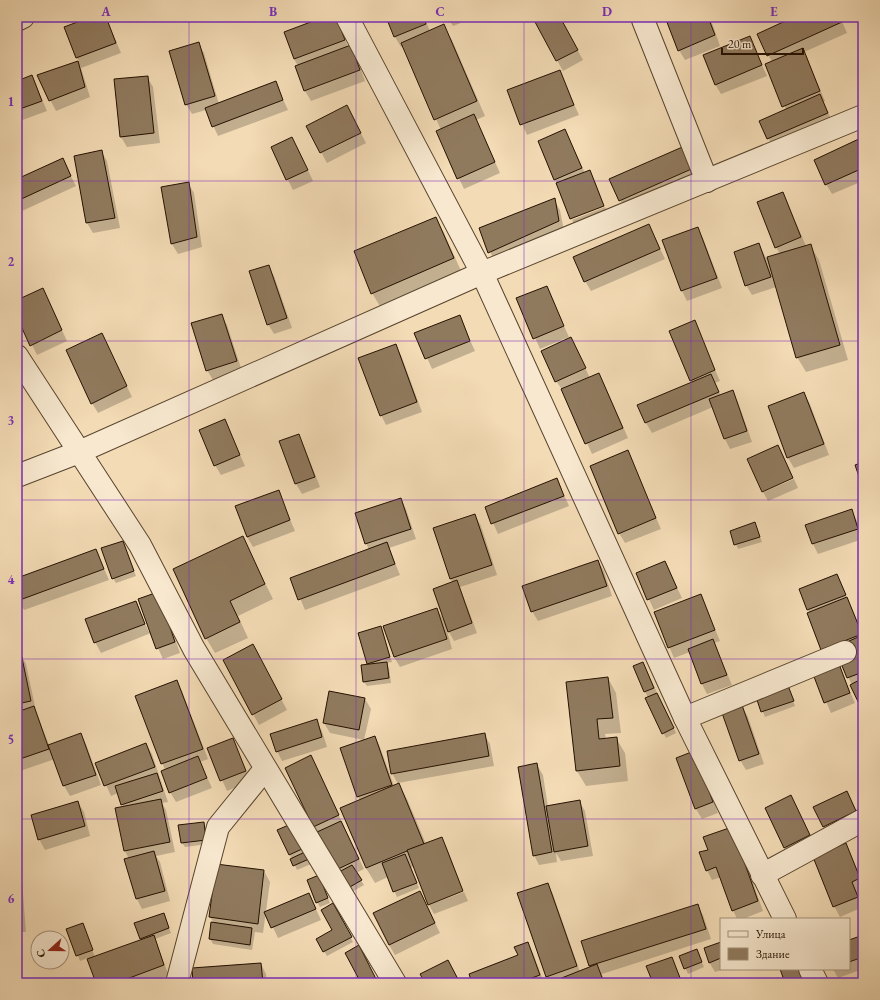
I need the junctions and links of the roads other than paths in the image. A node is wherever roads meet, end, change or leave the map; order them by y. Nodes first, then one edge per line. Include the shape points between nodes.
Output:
1 (23, 17) edge
2 (347, 17) edge
3 (17, 20) edge
4 (643, 20) dead end
5 (863, 116) edge
6 (708, 181) junction
7 (482, 273) junction
8 (17, 356) edge
9 (79, 452) junction
10 (17, 476) edge
11 (845, 652) dead end
12 (685, 718) junction
13 (266, 769) junction
14 (863, 820) edge
15 (762, 874) junction
16 (784, 918) edge
17 (810, 970) edge
18 (177, 983) edge
19 (395, 983) edge
20 (817, 983) edge

1 - 3 street
2 - 7 street
4 - 6 street
5 - 6 street
6 - 7 street
7 - 9 street
7 - 12 street
8 - 9 street
9 - 10 street
9 - 13 street via 140,545 194,649
11 - 12 street
12 - 15 street
13 - 18 street via 218,827
13 - 19 street
14 - 15 street
15 - 16 street
17 - 20 street

